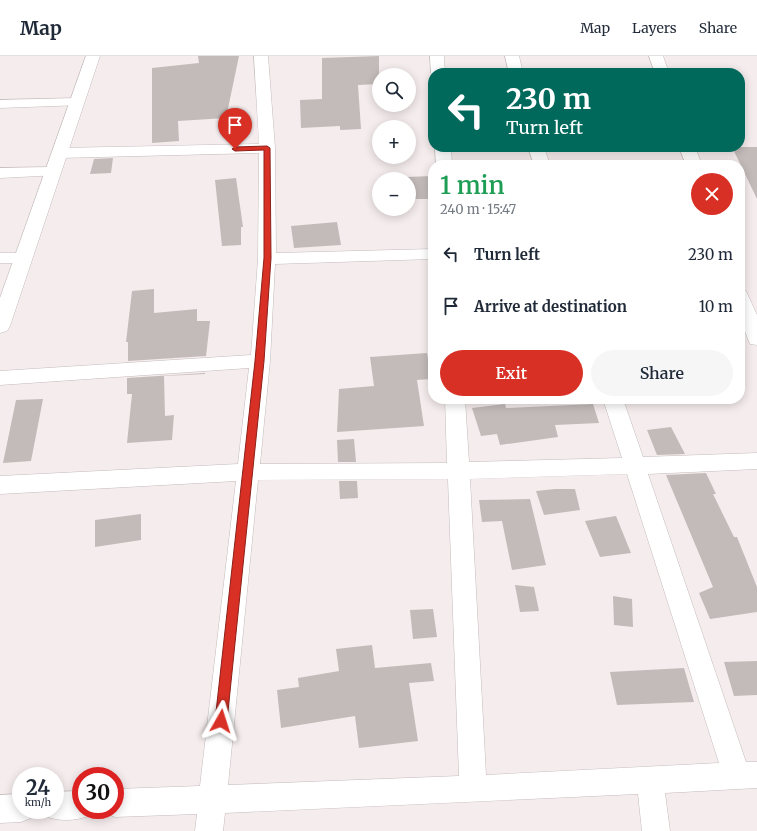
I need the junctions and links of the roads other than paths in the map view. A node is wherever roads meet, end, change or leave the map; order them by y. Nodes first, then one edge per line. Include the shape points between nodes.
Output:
1 (93, 56) edge
2 (261, 56) edge
3 (437, 56) edge
4 (512, 56) edge
5 (656, 56) edge
6 (438, 68) edge
7 (515, 68) edge
8 (660, 68) edge
9 (77, 102) junction
10 (0, 104) edge
11 (267, 148) junction
12 (60, 153) junction
13 (53, 172) junction
14 (0, 173) edge
15 (428, 254) edge
16 (0, 258) edge
17 (23, 258) junction
18 (268, 258) junction
19 (745, 308) edge
20 (0, 326) edge
21 (757, 339) edge
22 (260, 361) junction
23 (0, 378) edge
24 (455, 404) edge
25 (615, 404) edge
26 (757, 460) edge
27 (635, 466) junction
28 (459, 471) junction
29 (247, 472) junction
30 (0, 485) edge
31 (747, 775) edge
32 (650, 780) junction
33 (473, 789) junction
34 (213, 798) junction
35 (124, 803) edge
36 (12, 808) edge
37 (0, 809) edge
38 (209, 831) edge
39 (656, 831) edge

1 - 9 main road
2 - 11 street
3 - 6 street
4 - 7 street
5 - 8 street
9 - 10 street
9 - 12 main road
11 - 12 street
11 - 18 street
12 - 13 main road
13 - 14 street
13 - 17 main road
15 - 18 street
16 - 17 street
17 - 20 main road
18 - 22 street
19 - 21 street
22 - 23 street
22 - 29 street
24 - 28 street
25 - 27 street
26 - 27 street
27 - 28 street
27 - 31 street
28 - 29 street
28 - 33 street
29 - 30 street
29 - 34 street
31 - 32 street
32 - 33 street
32 - 39 street
33 - 34 street
34 - 35 street
34 - 38 street
36 - 37 street

